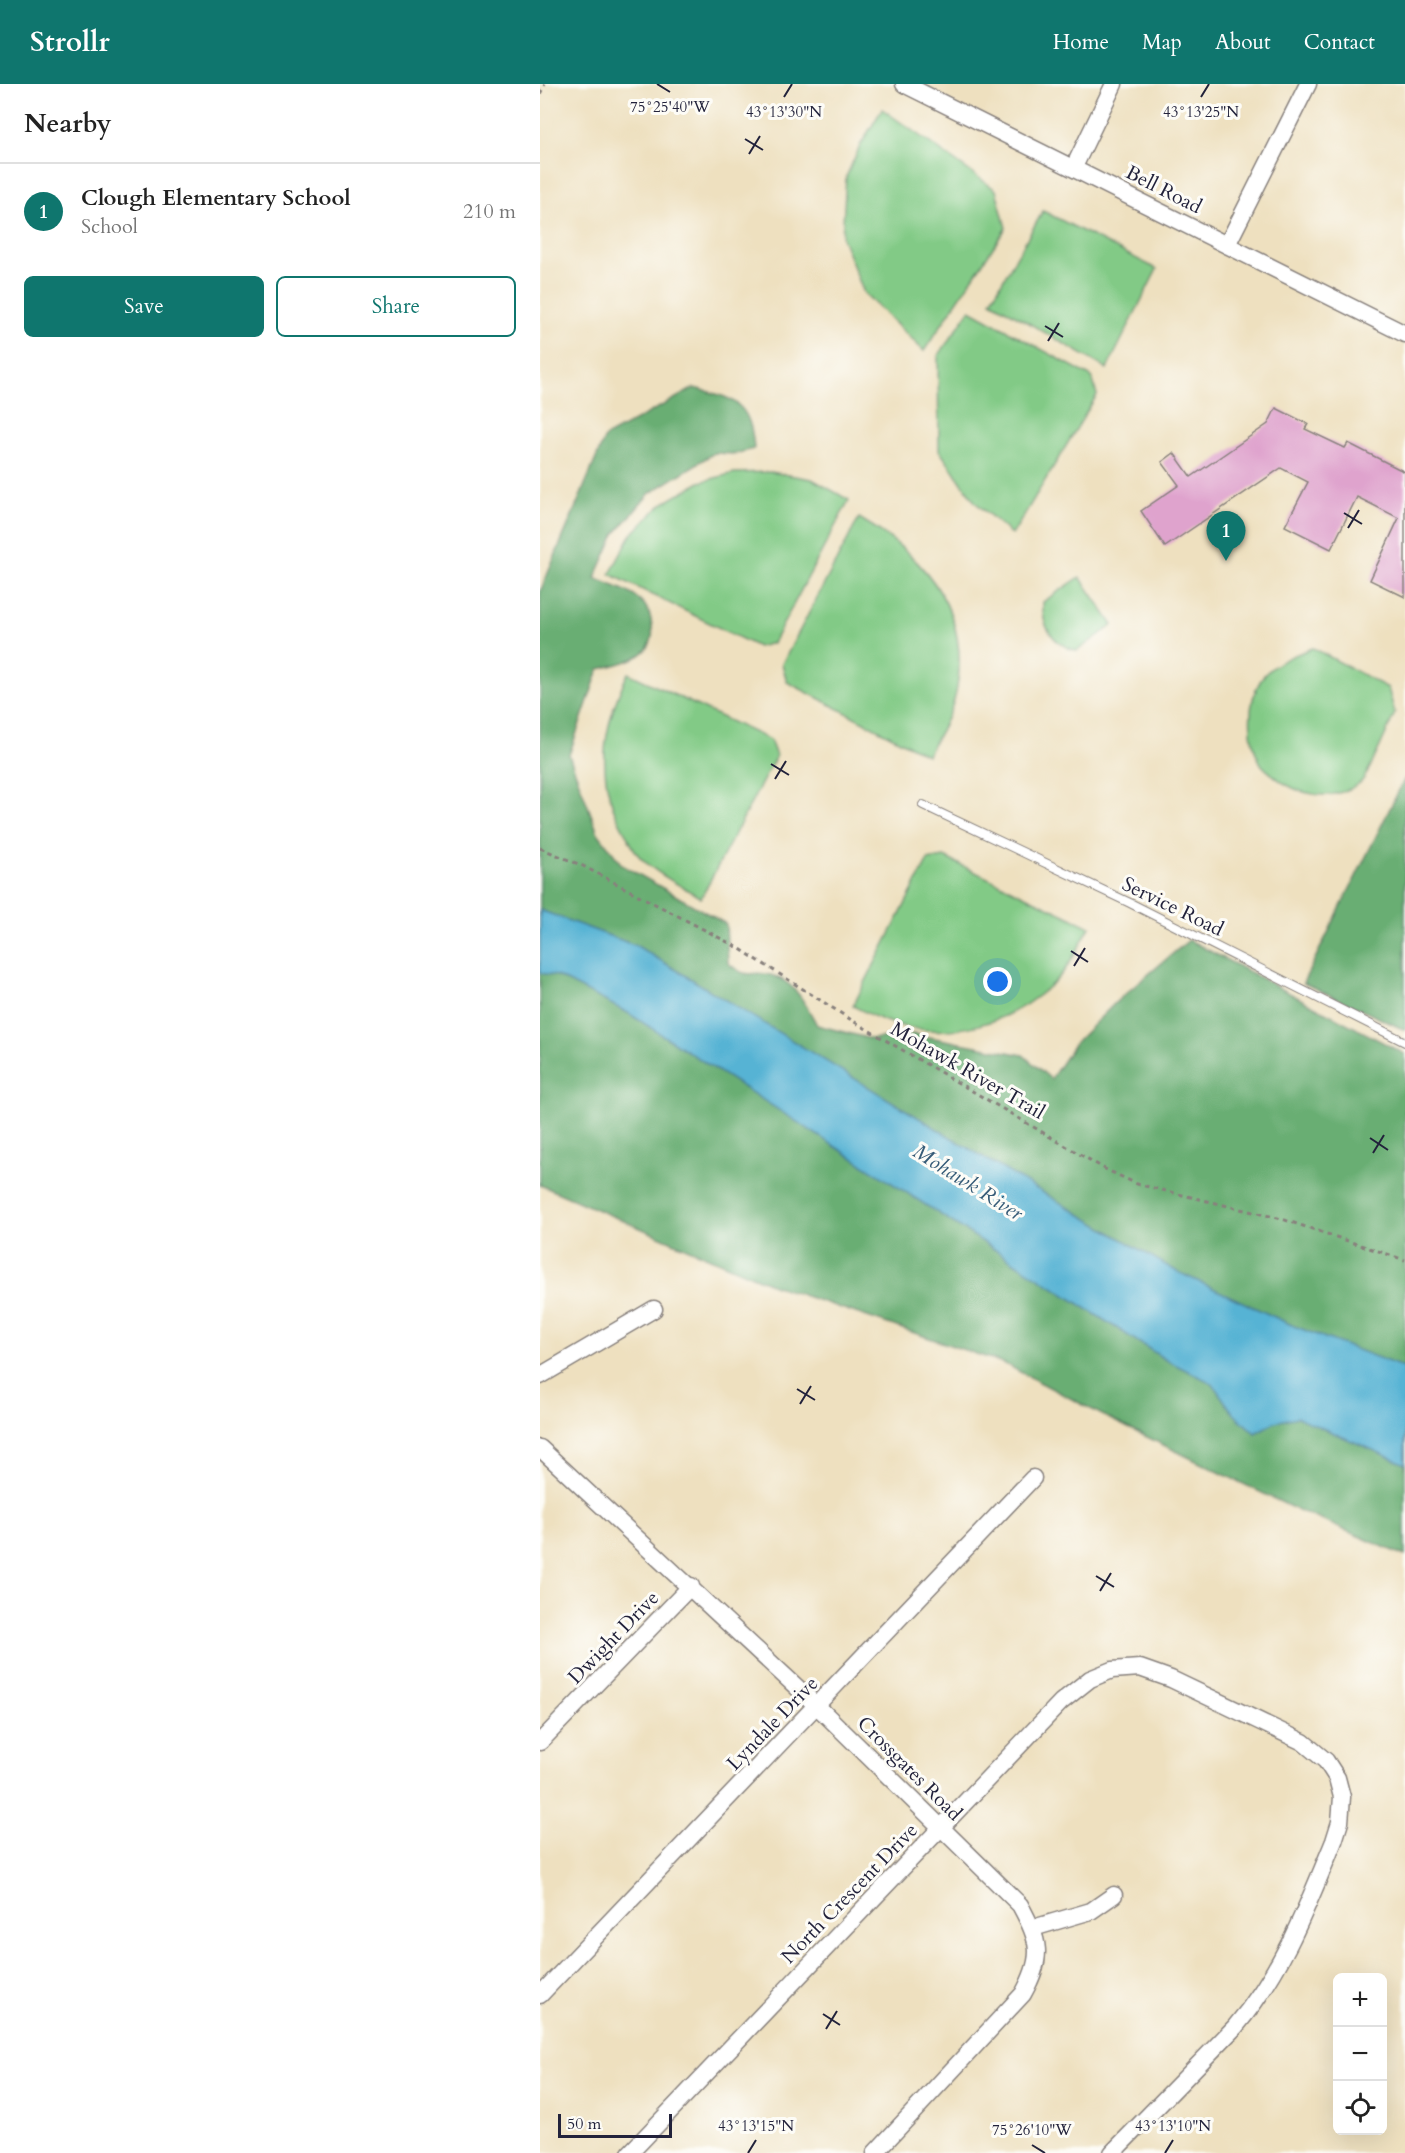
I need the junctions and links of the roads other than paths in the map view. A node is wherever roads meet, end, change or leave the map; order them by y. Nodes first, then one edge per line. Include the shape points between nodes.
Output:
1 (904, 84) edge
2 (1114, 84) edge
3 (1308, 84) edge
4 (1074, 167) junction
5 (1227, 245) junction
6 (1405, 334) edge
7 (923, 804) dead end
8 (1405, 1042) edge
9 (654, 1309) dead end
10 (540, 1376) edge
11 (540, 1448) edge
12 (1033, 1478) dead end
13 (691, 1586) junction
14 (817, 1706) junction
15 (543, 1734) edge
16 (941, 1827) junction
17 (1114, 1895) dead end
18 (1033, 1928) junction
19 (540, 1995) edge
20 (630, 2153) edge
21 (875, 2153) edge
22 (1112, 2153) edge

1 - 4 street, Bell Road
2 - 4 street
3 - 5 street
4 - 5 street, Bell Road
5 - 6 street, Bell Road
7 - 8 lane, Service Road
9 - 10 street
11 - 13 street, Crossgates Road
12 - 14 street, Lyndale Drive
13 - 14 street, Crossgates Road
13 - 15 street, Dwight Drive
14 - 16 street, Crossgates Road
14 - 19 street, Lyndale Drive
16 - 18 street, Crossgates Road via 1020,1905
16 - 20 street, North Crescent Drive
16 - 22 street, North Crescent Drive via 1061,1702 1090,1679 1126,1667 1171,1679 1303,1742 1332,1768 1342,1797 1340,1822 1278,1969 1254,2005
17 - 18 street via 1091,1911
18 - 21 street, Crossgates Road via 1039,1950 1036,1971 1023,1994

